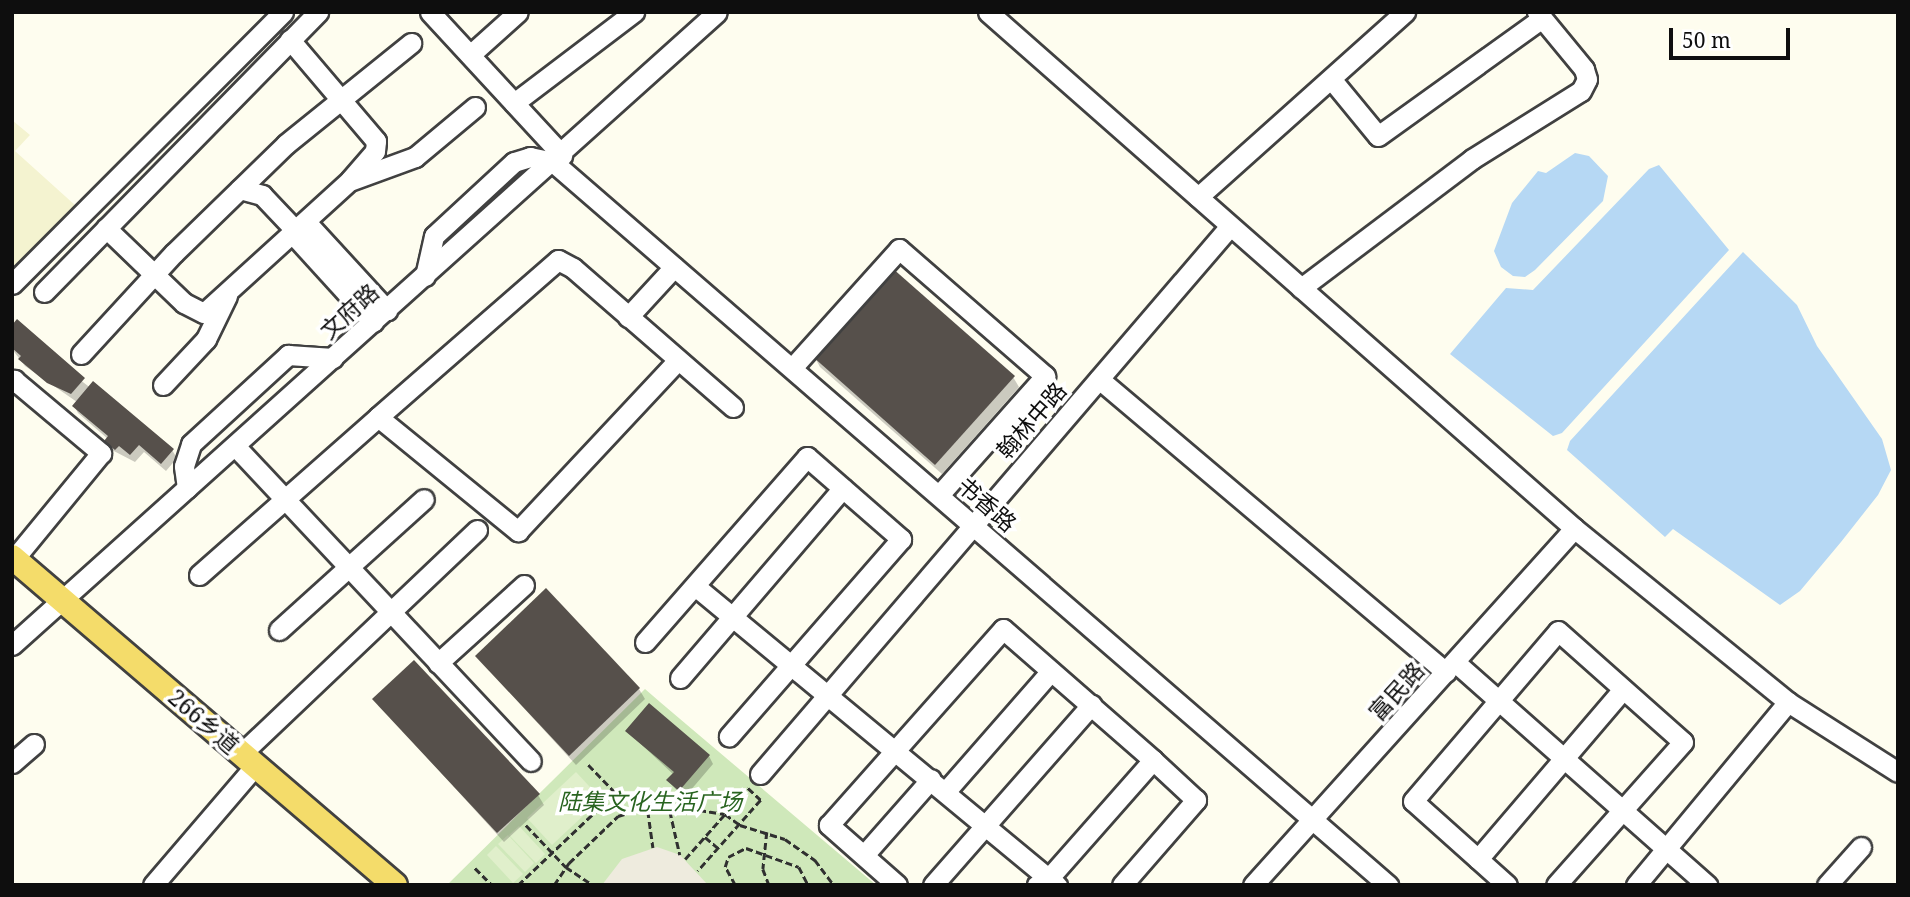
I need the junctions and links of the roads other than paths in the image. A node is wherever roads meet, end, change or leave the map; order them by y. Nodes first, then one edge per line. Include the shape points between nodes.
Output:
1 (283, 12) edge
2 (318, 12) edge
3 (430, 12) edge
4 (518, 12) edge
5 (634, 12) edge
6 (717, 12) edge
7 (988, 12) edge
8 (1405, 12) edge
9 (1540, 15) edge
10 (290, 40) junction
11 (411, 43) dead end
12 (470, 55) junction
13 (1332, 80) junction
14 (342, 99) junction
15 (514, 103) junction
16 (475, 107) dead end
17 (557, 159) junction
18 (256, 173) junction
19 (350, 180) junction
20 (240, 190) junction
21 (262, 195) junction
22 (1198, 197) junction
23 (1230, 226) junction
24 (106, 228) junction
25 (298, 229) junction
26 (674, 267) junction
27 (154, 275) junction
28 (425, 276) junction
29 (12, 284) edge
30 (1301, 288) junction
31 (44, 292) dead end
32 (228, 294) junction
33 (380, 316) junction
34 (628, 317) junction
35 (81, 354) dead end
36 (333, 358) junction
37 (677, 360) junction
38 (792, 368) junction
39 (1098, 379) junction
40 (12, 383) edge
41 (163, 385) dead end
42 (733, 407) dead end
43 (378, 417) junction
44 (234, 446) junction
45 (187, 488) junction
46 (843, 488) junction
47 (939, 495) junction
48 (285, 499) junction
49 (424, 499) dead end
50 (974, 525) junction
51 (1574, 528) junction
52 (477, 530) dead end
53 (16, 564) edge
54 (348, 567) junction
55 (199, 575) dead end
56 (524, 584) dead end
57 (695, 586) junction
58 (62, 599) junction
59 (391, 612) junction
60 (733, 617) junction
61 (279, 630) dead end
62 (645, 642) dead end
63 (12, 645) edge
64 (438, 663) junction
65 (792, 663) junction
66 (1450, 667) junction
67 (1051, 671) junction
68 (680, 678) dead end
69 (1623, 689) junction
70 (829, 693) junction
71 (1498, 701) junction
72 (1788, 702) junction
73 (1091, 705) junction
74 (729, 736) dead end
75 (34, 744) dead end
76 (896, 750) junction
77 (249, 759) junction
78 (1563, 759) junction
79 (1153, 760) junction
80 (531, 761) dead end
81 (12, 763) edge
82 (1898, 772) edge
83 (760, 774) dead end
84 (939, 785) junction
85 (1622, 811) junction
86 (1315, 819) junction
87 (986, 825) junction
88 (1861, 847) dead end
89 (1666, 849) junction
90 (864, 855) junction
91 (1478, 859) junction
92 (1048, 883) edge
93 (153, 885) edge
94 (395, 885) edge
95 (897, 885) edge
96 (933, 885) edge
97 (1122, 885) edge
98 (1253, 885) edge
99 (1388, 885) edge
100 (1507, 885) edge
101 (1556, 885) edge
102 (1636, 885) edge
103 (1707, 885) edge
104 (1827, 885) edge

1 - 29 street
2 - 10 street
3 - 12 street, 书香路
4 - 12 street
5 - 15 street
6 - 17 street, 文府路
7 - 22 street
8 - 13 street
9 - 13 street via 1378,136
9 - 30 street via 1584,69 1587,79 1581,91 1472,159
10 - 14 street
10 - 24 street
11 - 14 street
12 - 15 street, 书香路
13 - 22 street
14 - 18 street
14 - 19 street via 376,141 375,151
15 - 17 street, 书香路
16 - 19 street via 415,157
17 - 26 street, 书香路
17 - 28 street, 文府路
17 - 28 street via 522,157 514,162 434,236
18 - 20 street
18 - 21 street
19 - 25 street
20 - 21 street
20 - 27 street
21 - 25 street
22 - 23 street
23 - 30 street
23 - 39 street, 翰林中路
24 - 27 street
24 - 31 street
25 - 32 street
25 - 33 street
26 - 34 street
26 - 38 street, 书香路
27 - 32 street via 193,310 204,313
27 - 35 street
28 - 33 street, 文府路
30 - 51 street
32 - 41 street via 206,339
33 - 36 street, 文府路
34 - 37 street
34 - 43 street via 566,263 551,262
36 - 44 street, 文府路
36 - 45 street via 288,355 191,444 184,466
37 - 42 street
37 - 43 street via 519,531
38 - 47 street, 书香路
38 - 47 street via 898,249 1045,376
39 - 50 street, 翰林中路
39 - 66 street
40 - 53 street via 101,453
43 - 48 street
44 - 45 street, 文府路
44 - 48 street
45 - 58 street, 文府路
46 - 57 street via 807,457
46 - 60 street
46 - 65 street via 901,539
47 - 50 street, 书香路
48 - 54 street
48 - 55 street
49 - 54 street
50 - 70 street, 翰林中路
50 - 86 street, 书香路
51 - 66 street, 富民路
51 - 72 street
52 - 59 street
53 - 58 main road, 266乡道
54 - 59 street
54 - 61 street
56 - 64 street
57 - 60 street
57 - 62 street
58 - 63 street, 文府路
58 - 77 main road, 266乡道
59 - 64 street
59 - 77 street
60 - 65 street
60 - 68 street
64 - 80 street
65 - 70 street
65 - 74 street
66 - 71 street
66 - 86 street, 富民路
67 - 73 street
67 - 76 street via 1003,629
67 - 84 street
69 - 71 street via 1558,631
69 - 78 street
69 - 85 street via 1683,743
70 - 76 street
70 - 83 street, 翰林中路
71 - 78 street
71 - 91 street via 1413,801
72 - 82 street
72 - 89 street
73 - 79 street
73 - 87 street
75 - 81 street
76 - 84 street
76 - 90 street via 829,825
77 - 93 street
77 - 94 main road, 266乡道
78 - 85 street
78 - 91 street
79 - 92 street
79 - 97 street via 1196,800
84 - 87 street
84 - 90 street
85 - 89 street
85 - 101 street
86 - 98 street, 富民路
86 - 99 street, 书香路
87 - 92 street
87 - 96 street
88 - 104 street
89 - 102 street
89 - 103 street
90 - 95 street
91 - 100 street

